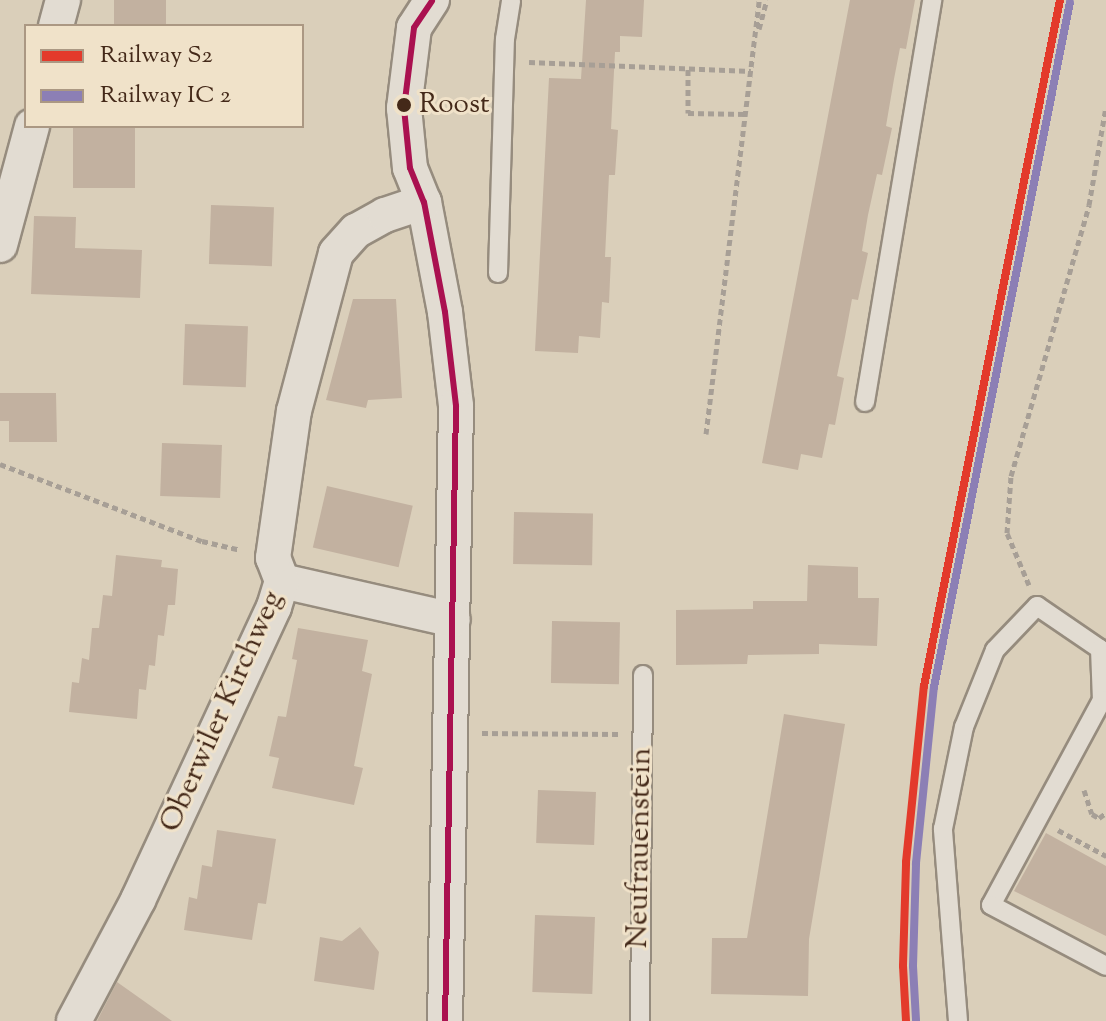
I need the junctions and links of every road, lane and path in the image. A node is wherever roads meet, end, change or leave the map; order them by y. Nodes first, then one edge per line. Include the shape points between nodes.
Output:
1 (63, 0) edge
2 (430, 0) edge
3 (511, 0) edge
4 (759, 0) edge
5 (767, 0) edge
6 (932, 0) edge
7 (57, 24) edge
8 (754, 45) junction
9 (542, 63) dead end
10 (688, 69) junction
11 (751, 71) junction
12 (1106, 107) edge
13 (746, 114) junction
14 (31, 128) edge
15 (424, 202) junction
16 (1, 238) edge
17 (498, 273) dead end
18 (865, 402) dead end
19 (706, 434) dead end
20 (0, 464) edge
21 (278, 570) junction
22 (1037, 606) junction
23 (453, 620) junction
24 (643, 675) dead end
25 (483, 733) dead end
26 (611, 734) dead end
27 (1064, 770) junction
28 (1106, 813) edge
29 (1038, 819) junction
30 (1106, 856) edge
31 (1106, 966) edge
32 (74, 1021) edge
33 (445, 1021) edge
34 (640, 1021) edge
35 (958, 1021) edge

1 - 7 street
2 - 15 street via 414,28 404,108 410,168
3 - 17 lane via 505,39
4 - 8 path
5 - 8 path
6 - 18 lane
8 - 11 path
9 - 10 path
10 - 11 path
10 - 13 path via 688,113
11 - 13 path
12 - 22 path via 1089,205 1011,476 1007,533
13 - 19 path
14 - 16 street
15 - 21 street, Oberwiler Kirchweg via 356,231 336,253 294,411
15 - 23 street via 456,406
20 - 21 path
21 - 23 street
21 - 32 street, Oberwiler Kirchweg via 274,607 138,900
22 - 27 lane via 1100,649 1102,700
22 - 35 lane via 995,650 964,727 943,829
23 - 33 street
24 - 34 lane, Neufrauenstein
25 - 26 path
27 - 28 path via 1081,782 1092,814 1099,818
27 - 29 lane
29 - 30 path
29 - 31 lane via 991,905

